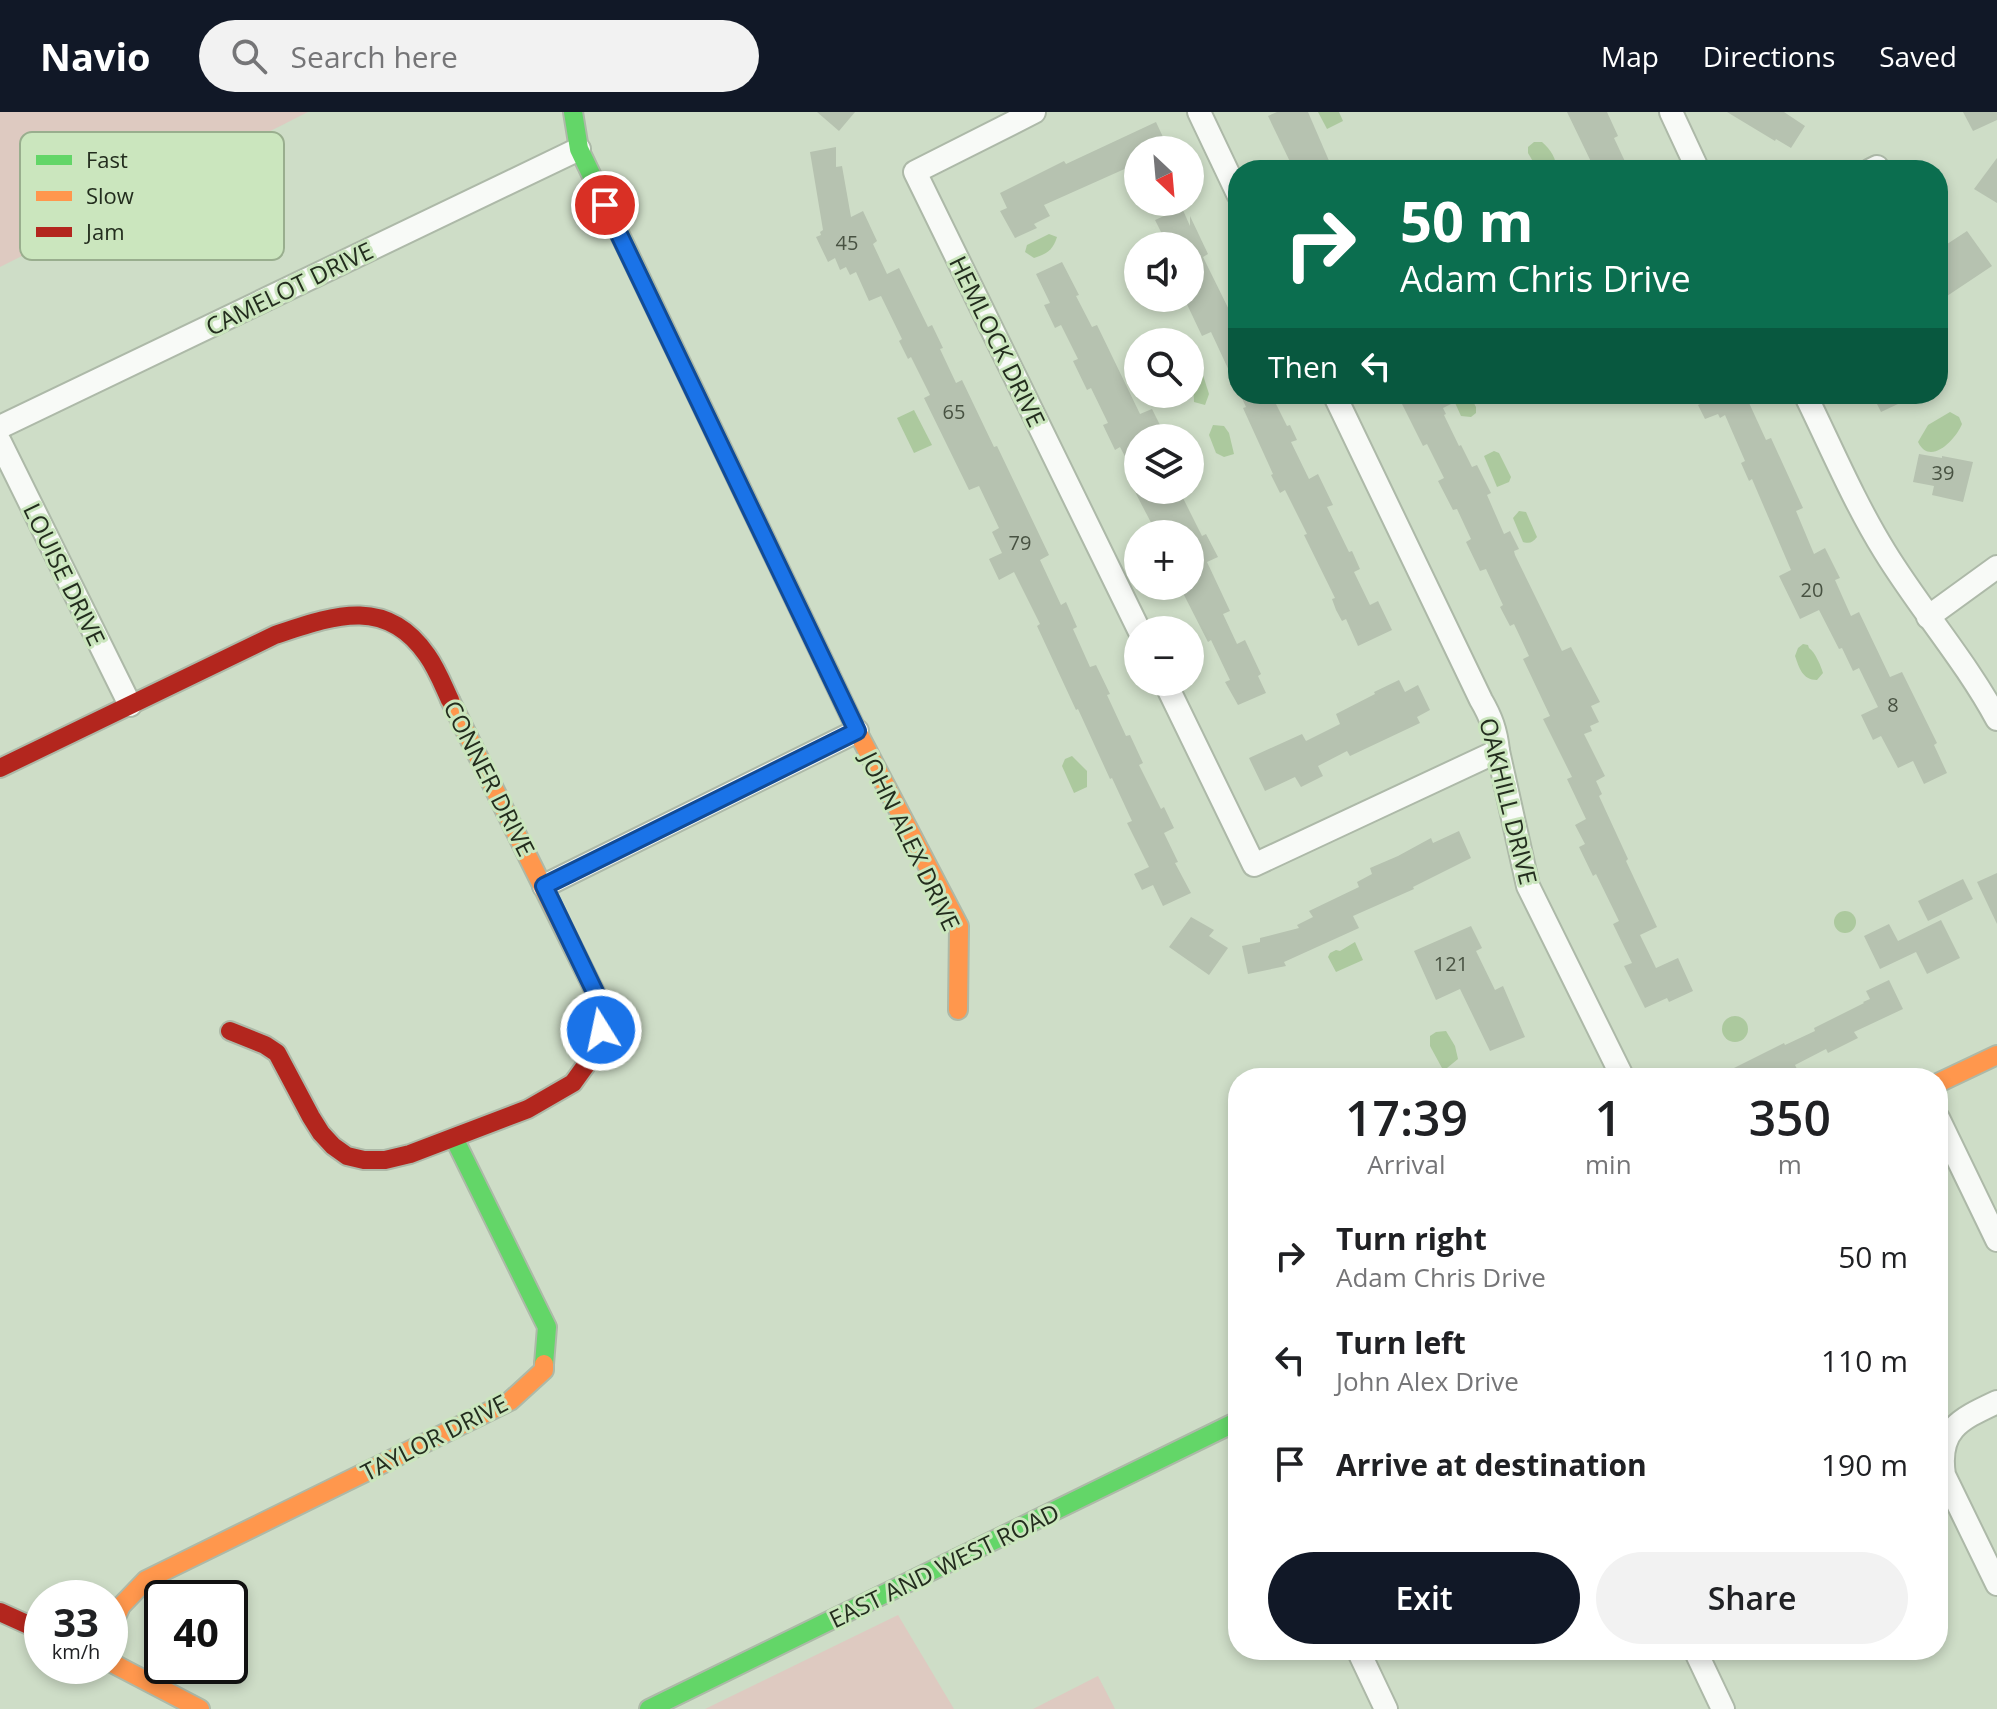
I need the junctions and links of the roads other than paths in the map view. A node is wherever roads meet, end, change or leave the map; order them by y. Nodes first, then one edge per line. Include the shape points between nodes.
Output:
1 (573, 112) edge
2 (1034, 112) edge
3 (1199, 112) edge
4 (1671, 112) edge
5 (579, 149) junction
6 (1693, 160) edge
7 (1228, 173) edge
8 (1339, 404) edge
9 (1810, 404) edge
10 (0, 427) edge
11 (0, 442) edge
12 (1997, 567) edge
13 (1132, 616) edge
14 (1928, 617) junction
15 (1172, 696) edge
16 (130, 705) junction
17 (1997, 719) edge
18 (857, 731) junction
19 (1498, 751) junction
20 (0, 768) edge
21 (544, 886) junction
22 (958, 1010) dead end
23 (230, 1031) dead end
24 (1997, 1055) edge
25 (1618, 1068) edge
26 (1948, 1078) edge
27 (454, 1138) junction
28 (1948, 1139) edge
29 (1997, 1240) edge
30 (1997, 1402) edge
31 (1228, 1426) edge
32 (1948, 1437) edge
33 (1948, 1483) edge
34 (1997, 1584) edge
35 (128, 1599) edge
36 (0, 1612) edge
37 (24, 1623) edge
38 (1363, 1660) edge
39 (1700, 1660) edge
40 (128, 1671) edge
41 (200, 1709) edge
42 (649, 1709) edge
43 (1386, 1709) edge
44 (1723, 1709) edge

1 - 5 street, JOHN ALEX DRIVE
2 - 13 street, HEMLOCK DRIVE via 915,172
3 - 7 street
4 - 6 street
5 - 10 street, CAMELOT DRIVE
5 - 18 street, JOHN ALEX DRIVE
8 - 19 street, OAKHILL DRIVE via 1491,716
9 - 14 street via 1876,537
11 - 16 street, LOUISE DRIVE
12 - 14 street
14 - 17 street
15 - 19 street via 1254,865
16 - 20 street, CONNER DRIVE
16 - 21 street, CONNER DRIVE via 275,635 350,614 384,619 411,636 428,656
18 - 21 street
18 - 22 street, JOHN ALEX DRIVE via 959,926
19 - 25 street, OAKHILL DRIVE via 1528,886
21 - 27 street, CONNER DRIVE via 596,994 601,1030 573,1083 528,1109
23 - 27 street, CONNER DRIVE via 277,1052 311,1120 336,1149 372,1162 390,1161
24 - 26 street
27 - 35 street, TAYLOR DRIVE via 547,1327 544,1370 510,1401 146,1580
28 - 29 street
30 - 32 street via 1966,1417
31 - 42 street, EAST AND WEST ROAD
33 - 34 street
36 - 37 street
38 - 43 street
39 - 44 street
40 - 41 street

